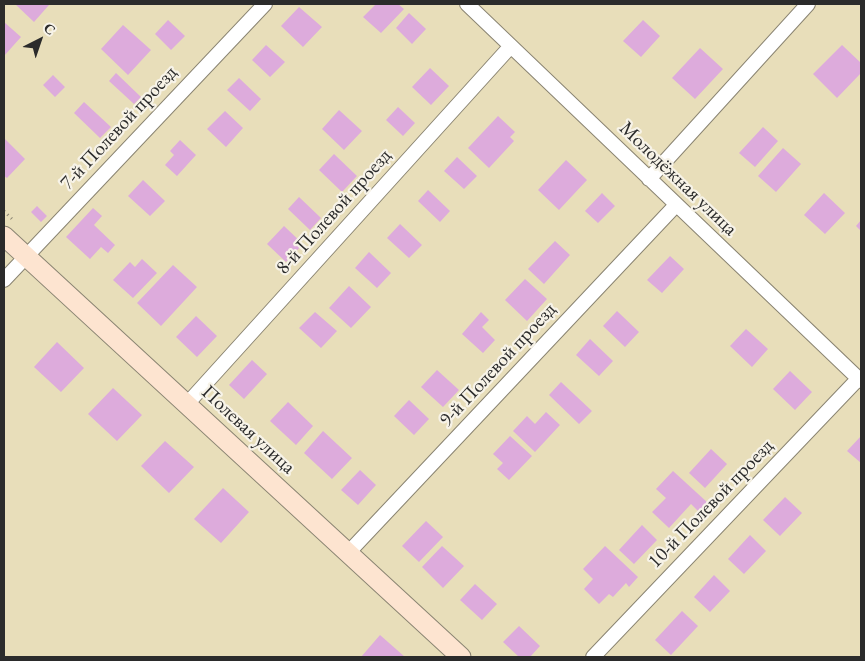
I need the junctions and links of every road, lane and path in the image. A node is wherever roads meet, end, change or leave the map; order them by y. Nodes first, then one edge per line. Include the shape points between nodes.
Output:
1 (264, 4) edge
2 (467, 4) edge
3 (808, 4) edge
4 (510, 47) junction
5 (649, 178) junction
6 (676, 205) junction
7 (4, 236) edge
8 (25, 256) junction
9 (4, 280) edge
10 (860, 380) edge
11 (187, 404) junction
12 (348, 553) junction
13 (461, 657) edge
14 (593, 657) edge

1 - 8 street, 7-й Полевой проезд
2 - 4 street, Молодёжная улица
3 - 5 street
4 - 5 street, Молодёжная улица
4 - 11 street, 8-й Полевой проезд
5 - 6 street, Молодёжная улица
6 - 10 street, Молодёжная улица
6 - 12 street, 9-й Полевой проезд
7 - 8 street, Полевая улица
8 - 9 street, 7-й Полевой проезд
8 - 11 street, Полевая улица
10 - 14 street, 10-й Полевой проезд
11 - 12 street, Полевая улица
12 - 13 street, Полевая улица

